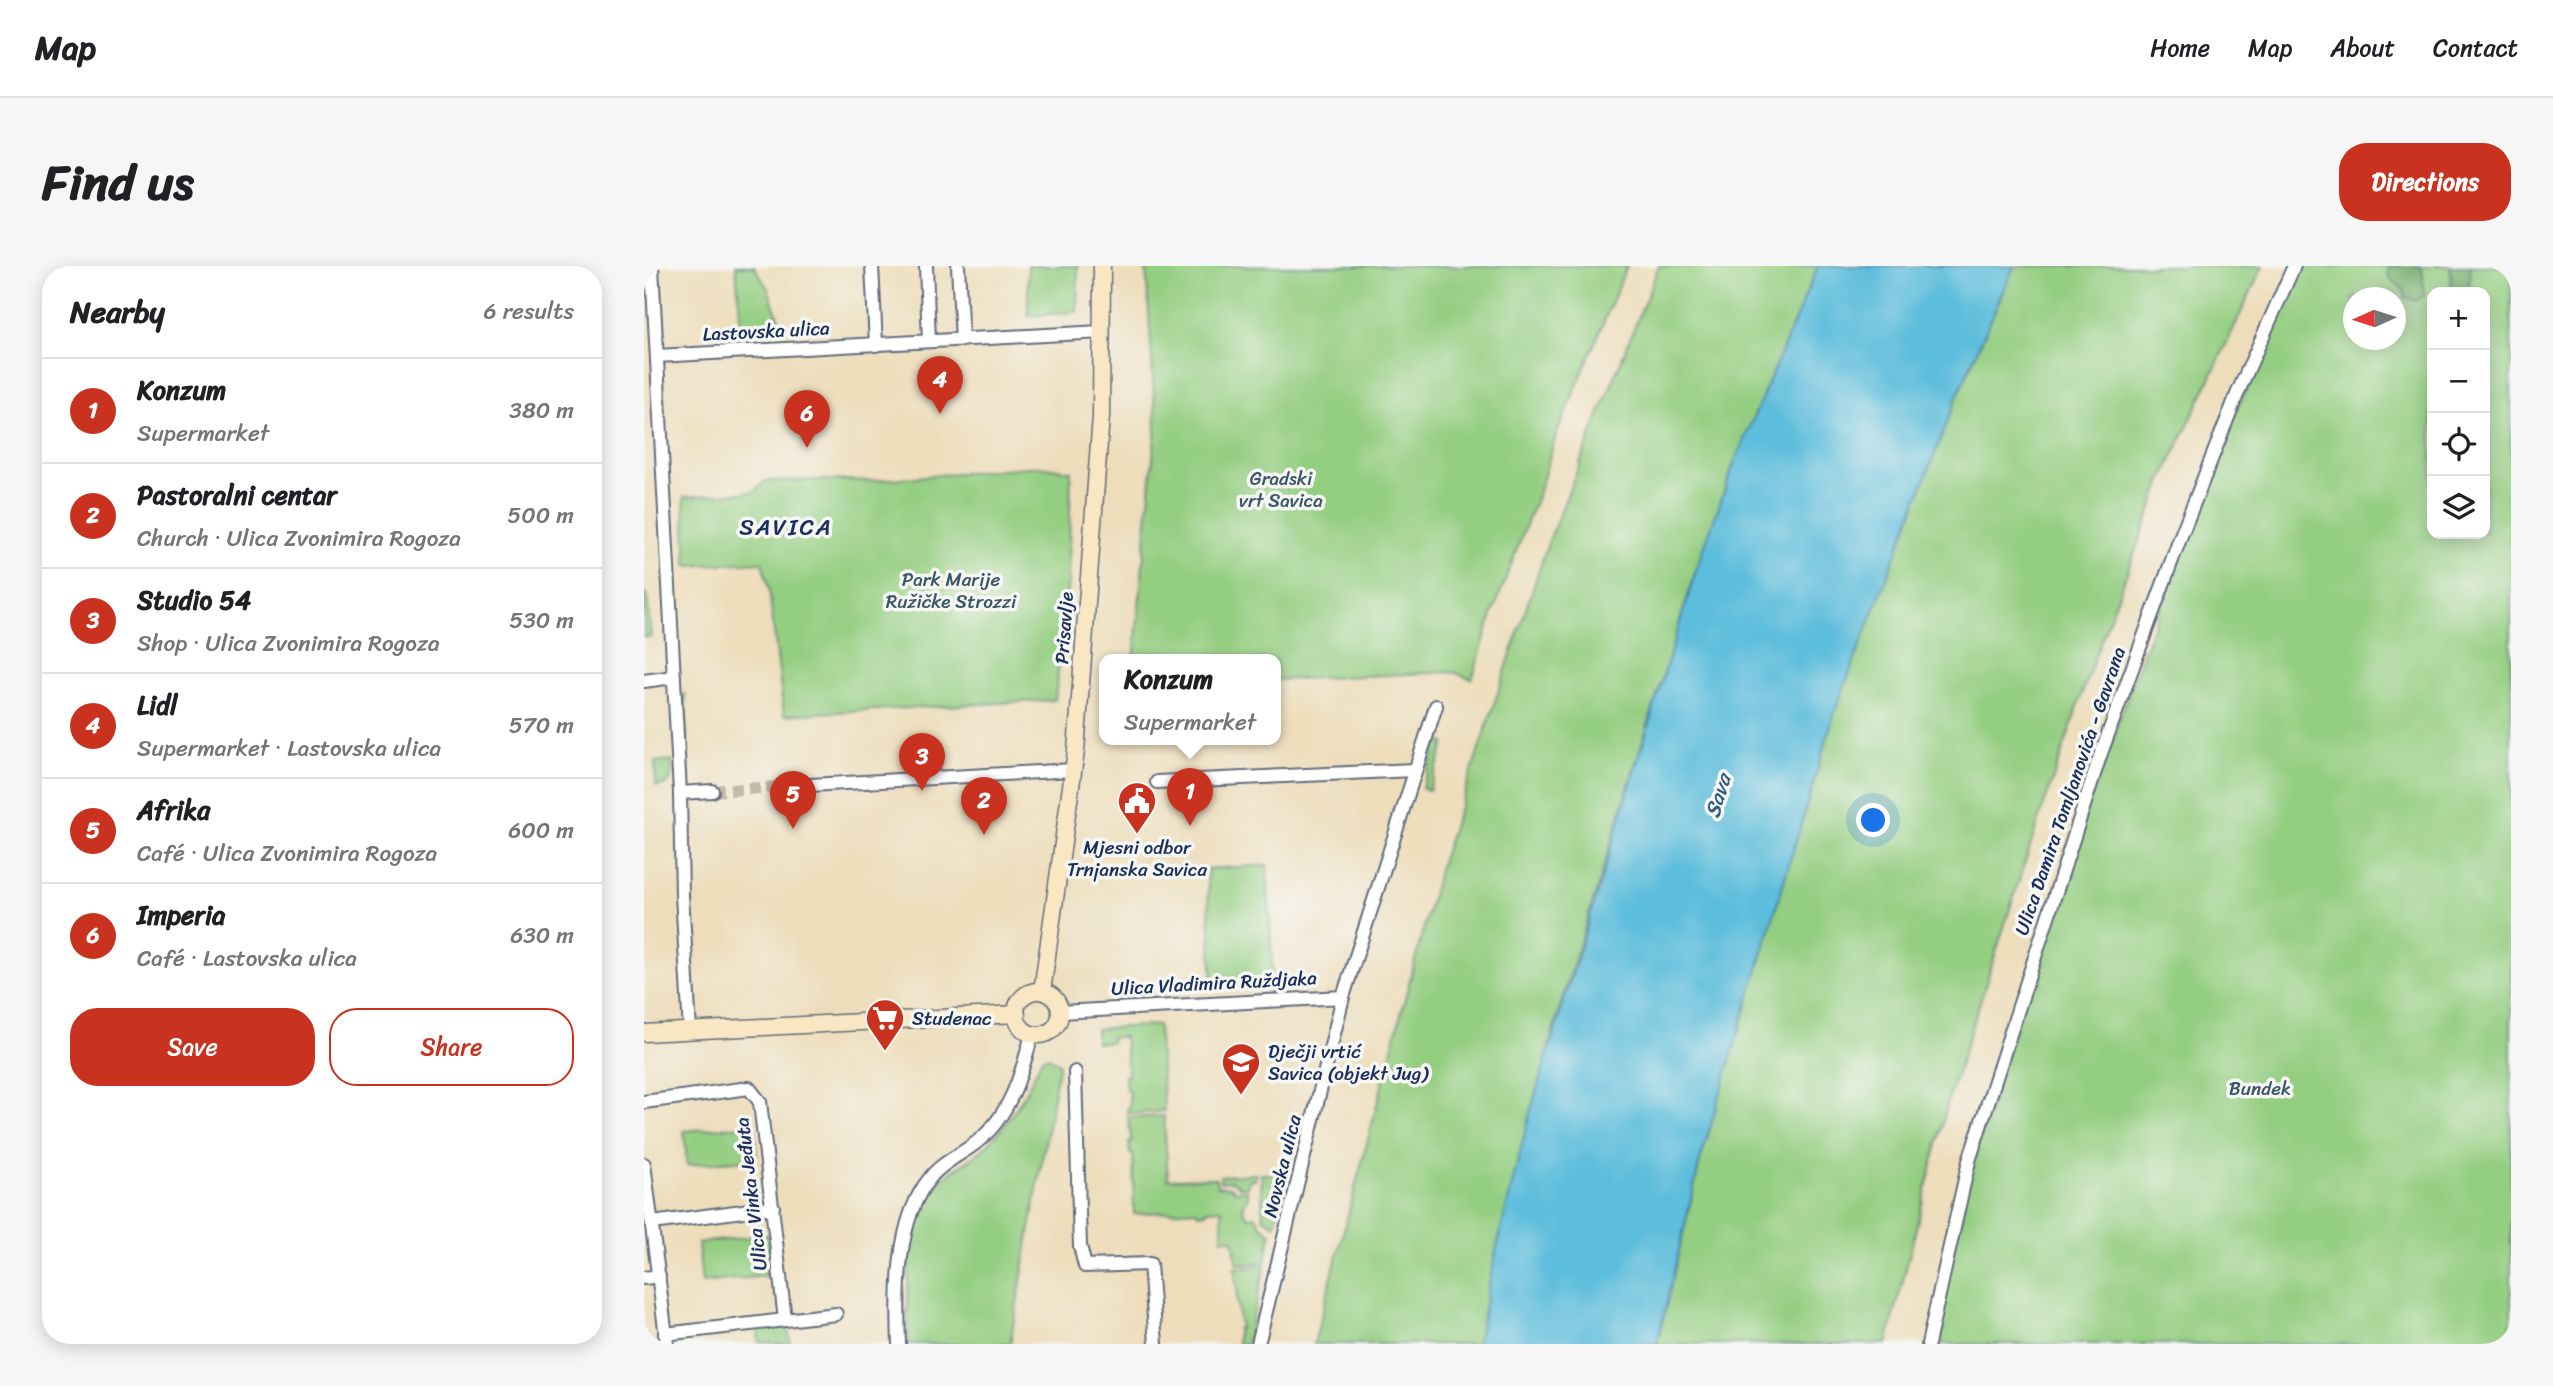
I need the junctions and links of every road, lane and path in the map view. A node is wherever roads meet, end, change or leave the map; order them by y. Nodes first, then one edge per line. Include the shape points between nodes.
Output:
1 (652, 266) edge
2 (872, 266) edge
3 (926, 266) edge
4 (958, 266) edge
5 (1102, 266) edge
6 (2294, 266) edge
7 (1102, 332) junction
8 (962, 340) junction
9 (929, 341) junction
10 (876, 345) junction
11 (657, 356) junction
12 (674, 677) junction
13 (644, 681) edge
14 (1436, 706) dead end
15 (1073, 770) junction
16 (1414, 770) junction
17 (1157, 782) dead end
18 (793, 786) tunnel mouth
19 (712, 791) tunnel mouth
20 (680, 793) junction
21 (1042, 991) junction
22 (1343, 997) junction
23 (1060, 1012) junction
24 (1017, 1014) junction
25 (690, 1031) junction
26 (644, 1033) edge
27 (1032, 1034) junction
28 (1075, 1072) dead end
29 (644, 1102) edge
30 (644, 1166) edge
31 (773, 1207) junction
32 (652, 1223) junction
33 (659, 1276) junction
34 (644, 1278) edge
35 (836, 1314) dead end
36 (785, 1320) junction
37 (666, 1339) edge
38 (899, 1344) edge
39 (1156, 1344) edge
40 (1258, 1344) edge
41 (1928, 1344) edge

1 - 11 street
2 - 10 street
3 - 9 street
4 - 8 street
5 - 7 street, Prisavlje
6 - 41 street, Ulica Damira Tomljanovića - Gavrana via 2182,533 2100,756 1969,1161
7 - 8 street, Lastovska ulica
7 - 15 street, Prisavlje via 1099,449
8 - 9 street, Lastovska ulica
9 - 10 street, Lastovska ulica
10 - 11 street, Lastovska ulica
11 - 12 street
12 - 13 street
12 - 20 street
14 - 16 street, Ulica Vladimira Ruždjaka
15 - 18 street
15 - 21 street, Prisavlje
16 - 17 street
16 - 22 street, Ulica Vladimira Ruždjaka
19 - 20 street
20 - 25 street
21 - 23 street via 1055,998
21 - 24 street via 1024,997
22 - 23 street, Ulica Vladimira Ruždjaka
22 - 40 street, Novska ulica
23 - 27 street via 1051,1030
24 - 25 street
24 - 27 street via 1021,1026
25 - 26 street
27 - 38 street via 1013,1095 1002,1113 980,1140 931,1176 913,1208 902,1254
28 - 39 street via 1084,1266 1150,1264
29 - 31 street, Ulica Vinka Jeđuta via 749,1088 760,1102
30 - 32 street
31 - 32 street
31 - 36 street, Ulica Vinka Jeđuta
32 - 33 street
33 - 34 street
33 - 37 street
35 - 36 street
36 - 37 street

